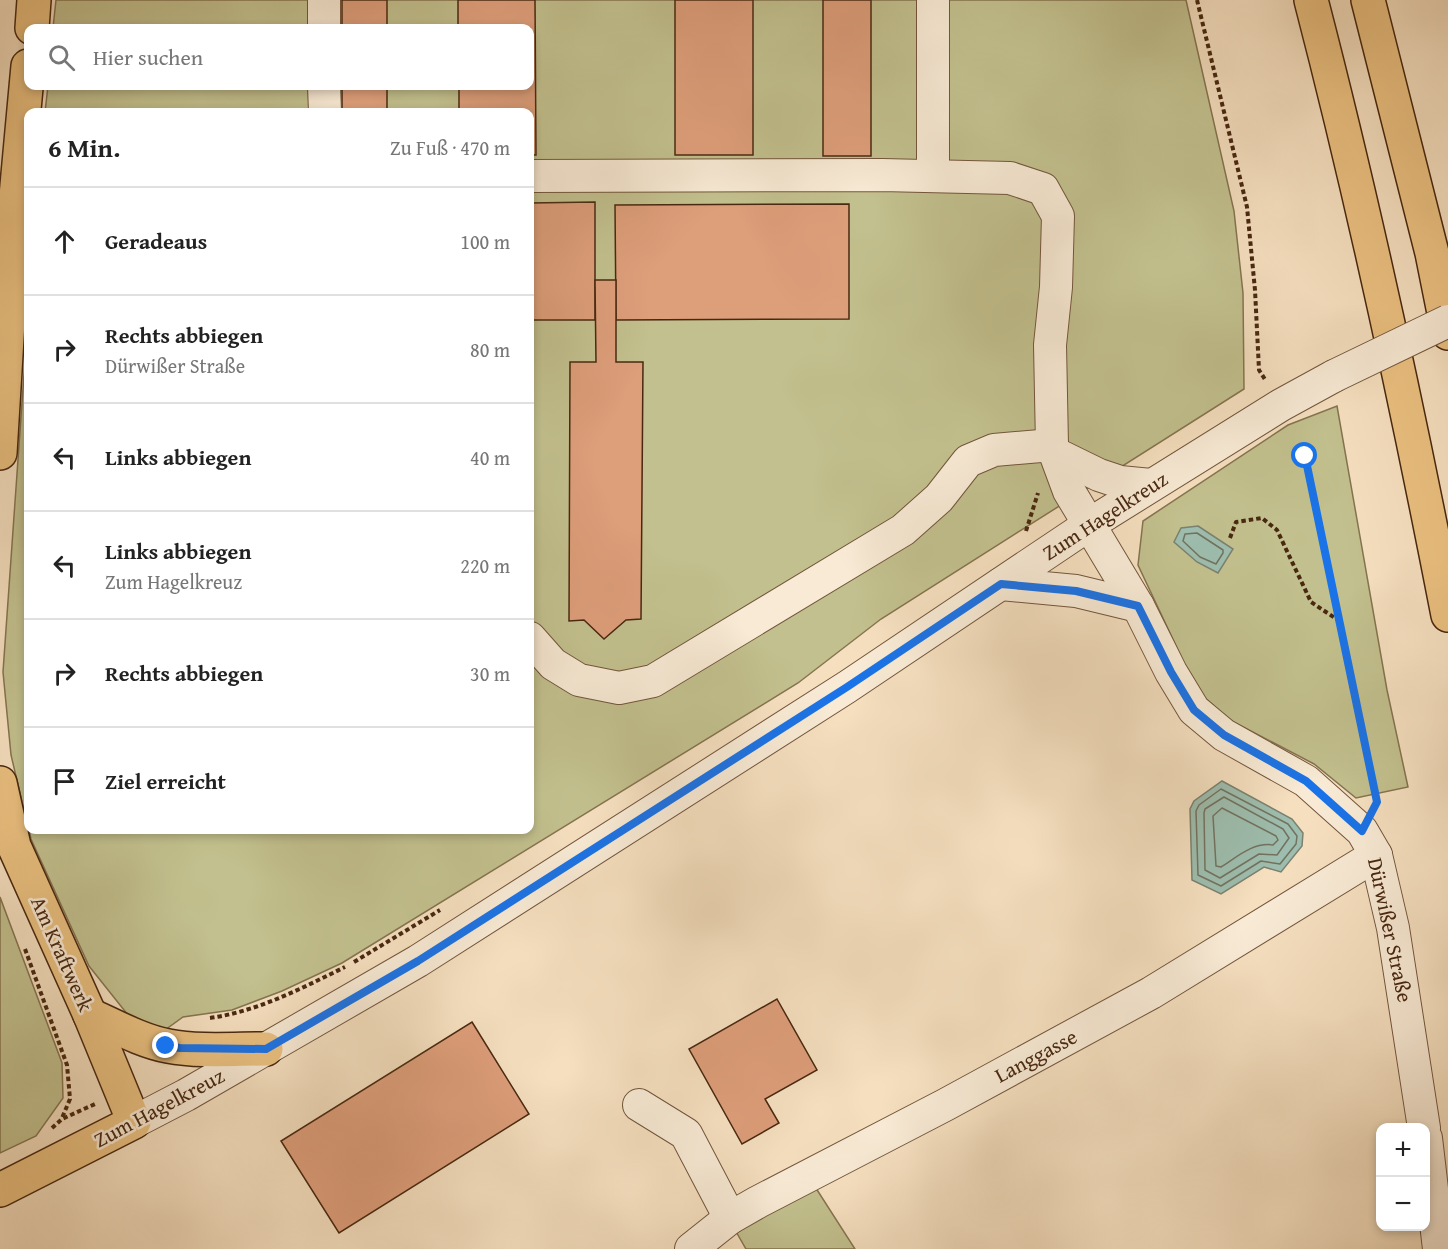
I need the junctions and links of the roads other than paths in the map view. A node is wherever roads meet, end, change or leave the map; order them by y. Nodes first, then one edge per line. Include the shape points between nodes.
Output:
1 (34, 0) edge
2 (324, 0) edge
3 (933, 0) edge
4 (1311, 0) edge
5 (1368, 0) edge
6 (32, 24) edge
7 (324, 24) edge
8 (26, 90) edge
9 (324, 90) edge
10 (24, 108) edge
11 (324, 108) edge
12 (24, 109) edge
13 (534, 176) edge
14 (933, 176) junction
15 (1448, 321) edge
16 (1448, 333) edge
17 (1054, 449) junction
18 (0, 453) edge
19 (1151, 485) junction
20 (1090, 524) junction
21 (1001, 584) junction
22 (1138, 606) junction
23 (1448, 615) edge
24 (534, 643) edge
25 (0, 783) edge
26 (1369, 843) junction
27 (7, 847) edge
28 (90, 1015) junction
29 (266, 1049) junction
30 (639, 1105) dead end
31 (134, 1122) junction
32 (1423, 1123) edge
33 (1430, 1177) edge
34 (0, 1190) edge
35 (730, 1218) junction
36 (691, 1249) edge
37 (1439, 1249) edge

1 - 6 main road
2 - 7 street
3 - 14 street
4 - 23 main road via 1375,264
5 - 16 main road
8 - 10 main road
9 - 11 street
12 - 18 main road
13 - 14 street, Dürwißer Straße
14 - 17 street, Dürwißer Straße via 1010,178 1043,189 1058,216 1050,345
15 - 19 street, Zum Hagelkreuz, bridge via 1281,405
17 - 19 street via 1120,482
17 - 20 street, Dürwißer Straße via 1069,491
17 - 24 street via 994,450 968,461 939,498 903,530 653,681 619,688 579,681 552,664
19 - 20 street, Zum Hagelkreuz
20 - 21 street, Zum Hagelkreuz
20 - 22 street, Dürwißer Straße
21 - 22 street via 1076,591
21 - 29 street, Zum Hagelkreuz via 418,961
22 - 26 street, Dürwißer Straße via 1194,710 1224,735 1306,781
25 - 27 main road, Am Kraftwerk
26 - 32 street, Dürwißer Straße via 1393,928
26 - 35 street, Langgasse via 1151,993
27 - 28 main road, Am Kraftwerk
28 - 29 main road via 166,1046
28 - 31 main road, Am Kraftwerk
29 - 31 street, Zum Hagelkreuz
30 - 35 street via 686,1134
31 - 34 main road, Zum Hagelkreuz
33 - 37 street
35 - 36 street, Langgasse

